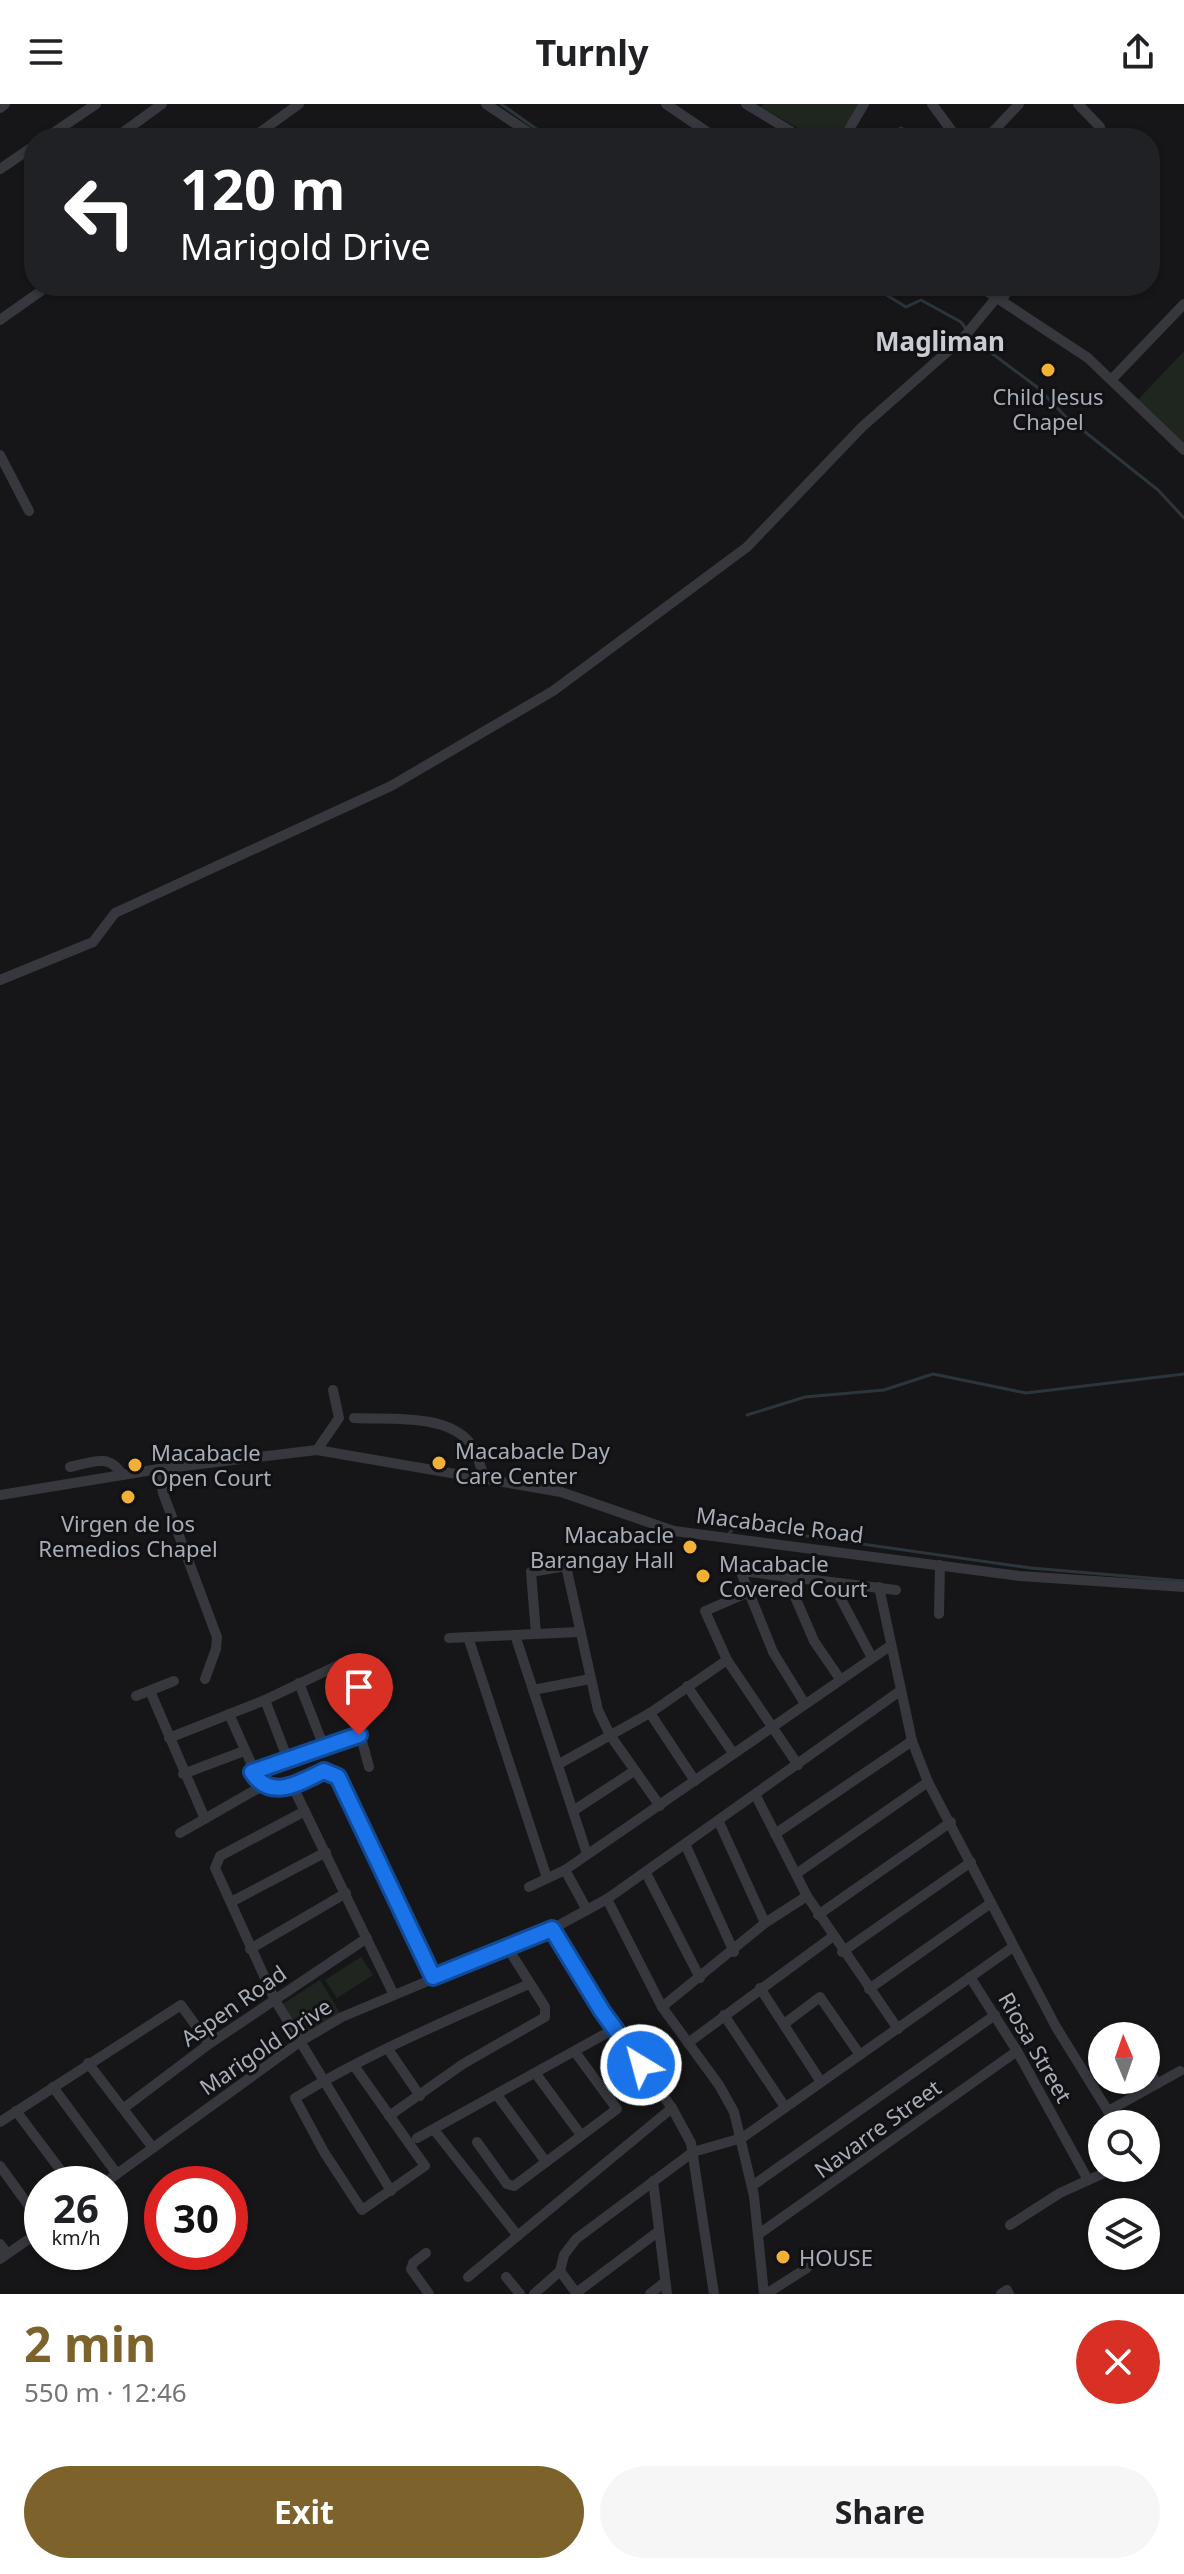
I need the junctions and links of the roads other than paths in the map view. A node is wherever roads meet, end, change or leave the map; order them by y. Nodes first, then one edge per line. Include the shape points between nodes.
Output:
1 (5, 104) edge
2 (96, 104) edge
3 (162, 104) edge
4 (299, 104) edge
5 (486, 104) edge
6 (666, 104) edge
7 (746, 104) edge
8 (864, 104) edge
9 (932, 104) edge
10 (1019, 104) edge
11 (1078, 104) edge
12 (0, 108) edge
13 (61, 128) edge
14 (129, 128) edge
15 (266, 128) edge
16 (522, 128) edge
17 (701, 128) edge
18 (786, 128) edge
19 (850, 128) edge
20 (950, 128) edge
21 (996, 128) edge
22 (1100, 128) edge
23 (24, 153) edge
24 (0, 169) edge
25 (34, 296) edge
26 (996, 296) edge
27 (999, 298) junction
28 (1184, 304) edge
29 (0, 320) edge
30 (1112, 379) junction
31 (1184, 450) edge
32 (0, 455) edge
33 (29, 511) dead end
34 (0, 980) edge
35 (333, 1390) dead end
36 (354, 1418) dead end
37 (317, 1450) junction
38 (70, 1467) dead end
39 (159, 1469) junction
40 (122, 1475) junction
41 (485, 1478) junction
42 (0, 1495) edge
43 (940, 1565) junction
44 (786, 1576) junction
45 (832, 1582) junction
46 (879, 1587) junction
47 (1184, 1587) edge
48 (896, 1590) dead end
49 (747, 1593) junction
50 (939, 1614) dead end
51 (579, 1632) junction
52 (536, 1634) junction
53 (515, 1635) junction
54 (468, 1637) junction
55 (449, 1638) dead end
56 (890, 1646) junction
57 (871, 1656) junction
58 (727, 1660) junction
59 (205, 1679) dead end
60 (590, 1679) junction
61 (840, 1679) junction
62 (174, 1681) dead end
63 (299, 1683) junction
64 (687, 1686) junction
65 (533, 1690) junction
66 (150, 1691) junction
67 (900, 1691) junction
68 (136, 1696) dead end
69 (265, 1700) junction
70 (805, 1704) junction
71 (650, 1713) junction
72 (229, 1714) junction
73 (772, 1729) junction
74 (359, 1735) junction
75 (610, 1735) junction
76 (169, 1738) junction
77 (912, 1741) junction
78 (324, 1747) junction
79 (244, 1751) junction
80 (733, 1753) junction
81 (288, 1760) junction
82 (559, 1764) junction
83 (798, 1765) junction
84 (369, 1767) dead end
85 (634, 1771) junction
86 (252, 1772) junction
87 (183, 1774) junction
88 (695, 1781) junction
89 (928, 1782) junction
90 (264, 1785) junction
91 (294, 1789) dead end
92 (756, 1796) junction
93 (660, 1806) junction
94 (305, 1811) junction
95 (573, 1811) junction
96 (205, 1819) junction
97 (719, 1822) junction
98 (951, 1822) junction
99 (180, 1833) dead end
100 (775, 1834) junction
101 (686, 1846) junction
102 (326, 1852) junction
103 (587, 1854) junction
104 (971, 1862) junction
105 (565, 1870) junction
106 (646, 1873) junction
107 (796, 1874) junction
108 (547, 1878) junction
109 (529, 1887) dead end
110 (346, 1893) junction
111 (807, 1896) junction
112 (607, 1899) junction
113 (231, 1902) junction
114 (991, 1903) junction
115 (587, 1910) junction
116 (818, 1915) junction
117 (765, 1923) junction
118 (552, 1929) junction
119 (832, 1937) junction
120 (367, 1938) junction
121 (507, 1947) junction
122 (1013, 1947) junction
123 (250, 1949) junction
124 (734, 1952) junction
125 (842, 1952) junction
126 (433, 1977) junction
127 (970, 1977) junction
128 (700, 1978) junction
129 (529, 1984) junction
130 (760, 1988) junction
131 (869, 1989) junction
132 (393, 1993) junction
133 (275, 2000) junction
134 (662, 2007) junction
135 (724, 2015) junction
136 (995, 2015) junction
137 (784, 2024) junction
138 (614, 2029) junction
139 (898, 2029) junction
140 (301, 2041) junction
141 (688, 2043) junction
142 (209, 2044) junction
143 (388, 2049) junction
144 (1017, 2051) junction
145 (575, 2052) junction
146 (860, 2055) junction
147 (88, 2063) junction
148 (355, 2067) junction
149 (1180, 2071) dead end
150 (536, 2074) junction
151 (325, 2080) junction
152 (821, 2082) junction
153 (1160, 2082) edge
154 (53, 2087) junction
155 (1139, 2094) edge
156 (497, 2095) junction
157 (420, 2096) junction
158 (785, 2107) junction
159 (124, 2108) junction
160 (672, 2108) junction
161 (1107, 2110) edge
162 (1110, 2110) edge
163 (16, 2111) junction
164 (389, 2116) junction
165 (0, 2122) edge
166 (435, 2131) junction
167 (581, 2135) junction
168 (417, 2138) dead end
169 (742, 2138) junction
170 (477, 2142) dead end
171 (153, 2148) junction
172 (693, 2152) junction
173 (546, 2162) junction
174 (0, 2166) edge
175 (57, 2166) edge
176 (111, 2166) edge
177 (128, 2166) edge
178 (1088, 2180) joint
179 (653, 2181) junction
180 (752, 2186) junction
181 (391, 2191) junction
182 (24, 2201) edge
183 (1010, 2225) dead end
184 (659, 2231) junction
185 (759, 2234) junction
186 (518, 2236) junction
187 (24, 2241) edge
188 (0, 2244) edge
189 (426, 2253) dead end
190 (4, 2256) edge
191 (807, 2268) dead end
192 (560, 2271) junction
193 (468, 2277) dead end
194 (506, 2277) dead end
195 (666, 2288) edge
196 (429, 2294) edge
197 (520, 2294) edge
198 (534, 2294) edge
199 (577, 2294) edge
200 (650, 2294) edge
201 (714, 2294) edge
202 (765, 2294) edge
203 (1001, 2294) edge
204 (1009, 2294) edge

1 - 12 street
2 - 13 street
3 - 14 street
4 - 15 street
5 - 16 street
6 - 17 street
7 - 18 street
8 - 19 street
9 - 20 street
10 - 21 street
11 - 22 street
23 - 24 street
25 - 29 street
26 - 27 street
27 - 30 street
27 - 34 street via 964,337 862,427 747,547 553,691 391,786 115,913 93,942
28 - 30 street
30 - 31 street
32 - 33 street
35 - 37 street via 339,1418
36 - 41 street via 442,1424 472,1445
37 - 39 street, Macabacle Road
37 - 41 street, Macabacle Road
38 - 40 street via 107,1460
39 - 40 street, Macabacle Road
39 - 59 street via 163,1493 217,1637
40 - 42 street, Macabacle Road
41 - 43 street, Macabacle Road via 561,1492 674,1531
43 - 47 street, Macabacle Road
43 - 50 street
44 - 45 street
44 - 49 street via 745,1572
44 - 61 street via 814,1641
45 - 46 street
45 - 57 street
46 - 48 street
46 - 56 street
49 - 58 street via 705,1611
49 - 70 street via 773,1652
51 - 52 street
51 - 52 street via 569,1574 566,1566 558,1566 531,1572
51 - 60 street
52 - 53 street
53 - 54 street
53 - 65 street
54 - 55 street
54 - 108 street
56 - 57 street
56 - 67 street
57 - 61 street
58 - 64 street
58 - 73 street
60 - 65 street
60 - 75 street
61 - 70 street
62 - 66 street
63 - 69 street
63 - 74 street via 346,1661
63 - 78 street
64 - 71 street
64 - 80 street
65 - 82 street
66 - 68 street
66 - 76 street
67 - 77 street
67 - 83 street, Marigold Drive
69 - 72 street
69 - 81 street
70 - 73 street
71 - 75 street
71 - 88 street
72 - 76 street
72 - 79 street
73 - 80 street
73 - 83 street
74 - 78 street
74 - 84 street
75 - 82 street
75 - 85 street
76 - 87 street
77 - 89 street
77 - 100 street
78 - 81 street
79 - 86 street
79 - 87 street
80 - 88 street
81 - 86 street
82 - 95 street
83 - 92 street, Marigold Drive
85 - 93 street
85 - 95 street
86 - 90 street
87 - 96 street
88 - 93 street
89 - 98 street
89 - 107 street
90 - 96 street
90 - 126 street via 282,1789 324,1771 338,1777
91 - 94 street
92 - 97 street, Marigold Drive
92 - 100 street
93 - 103 street
94 - 102 street
94 - 113 street via 214,1863
95 - 103 street
96 - 99 street
97 - 101 street, Marigold Drive
97 - 117 street
98 - 104 street
98 - 116 street
100 - 107 street
101 - 106 street, Marigold Drive
101 - 124 street
102 - 110 street
102 - 113 street
103 - 105 street
104 - 114 street
104 - 125 street
105 - 108 street
105 - 115 street
106 - 112 street, Marigold Drive
106 - 128 street
107 - 111 street
108 - 109 street
110 - 120 street
110 - 123 street
111 - 116 street
111 - 117 street
112 - 115 street, Marigold Drive
112 - 134 street
113 - 123 street
114 - 122 street
114 - 131 street
115 - 118 street, Marigold Drive
116 - 119 street
117 - 124 street
118 - 121 street, Marigold Drive
118 - 138 street
119 - 125 street
119 - 130 street
120 - 132 street
120 - 133 street, Aspen Road
121 - 126 street, Marigold Drive
121 - 129 street
122 - 127 street
122 - 161 street
123 - 133 street
124 - 128 street
125 - 131 street
126 - 132 street, Marigold Drive
127 - 136 street, Riosa Street
127 - 139 street
128 - 134 street
129 - 143 street
129 - 157 street via 545,2007 545,2017 463,2064
130 - 135 street
130 - 137 street
131 - 139 street
132 - 140 street, Marigold Drive
133 - 140 street
133 - 142 street, Aspen Road
134 - 141 street
135 - 141 street
135 - 158 street
136 - 144 street, Riosa Street
136 - 180 street
137 - 146 street via 820,1997
137 - 152 street
138 - 145 street
138 - 160 street
139 - 146 street
140 - 151 street
140 - 171 street, Marigold Drive
141 - 169 street via 719,2085
142 - 147 street via 181,2005
142 - 159 street, Aspen Road
143 - 148 street
143 - 157 street
144 - 178 street, Riosa Street
144 - 185 street, Navarre Street
145 - 150 street
145 - 167 street via 617,2109
146 - 152 street
147 - 154 street
147 - 159 street
148 - 151 street
148 - 164 street
149 - 153 street
150 - 156 street
150 - 167 street
151 - 181 street
151 - 181 street via 295,2098 324,2152 362,2210
152 - 158 street
154 - 163 street
154 - 176 street
155 - 162 street
156 - 166 street
156 - 173 street
157 - 164 street
158 - 169 street
159 - 171 street
160 - 172 street
160 - 186 street
163 - 165 street
163 - 175 street
164 - 181 street via 425,2166
166 - 168 street
166 - 186 street
167 - 173 street
169 - 172 street
169 - 180 street
170 - 173 street via 510,2187
171 - 177 street, Marigold Drive
172 - 179 street
172 - 201 street
174 - 182 street
178 - 183 street
179 - 184 street
179 - 192 street via 576,2239
180 - 185 street
184 - 195 street
184 - 199 street
185 - 202 street
186 - 193 street
187 - 190 street
188 - 190 street
189 - 196 street via 411,2269
191 - 202 street
192 - 198 street
192 - 199 street
194 - 197 street
195 - 200 street
203 - 204 street

